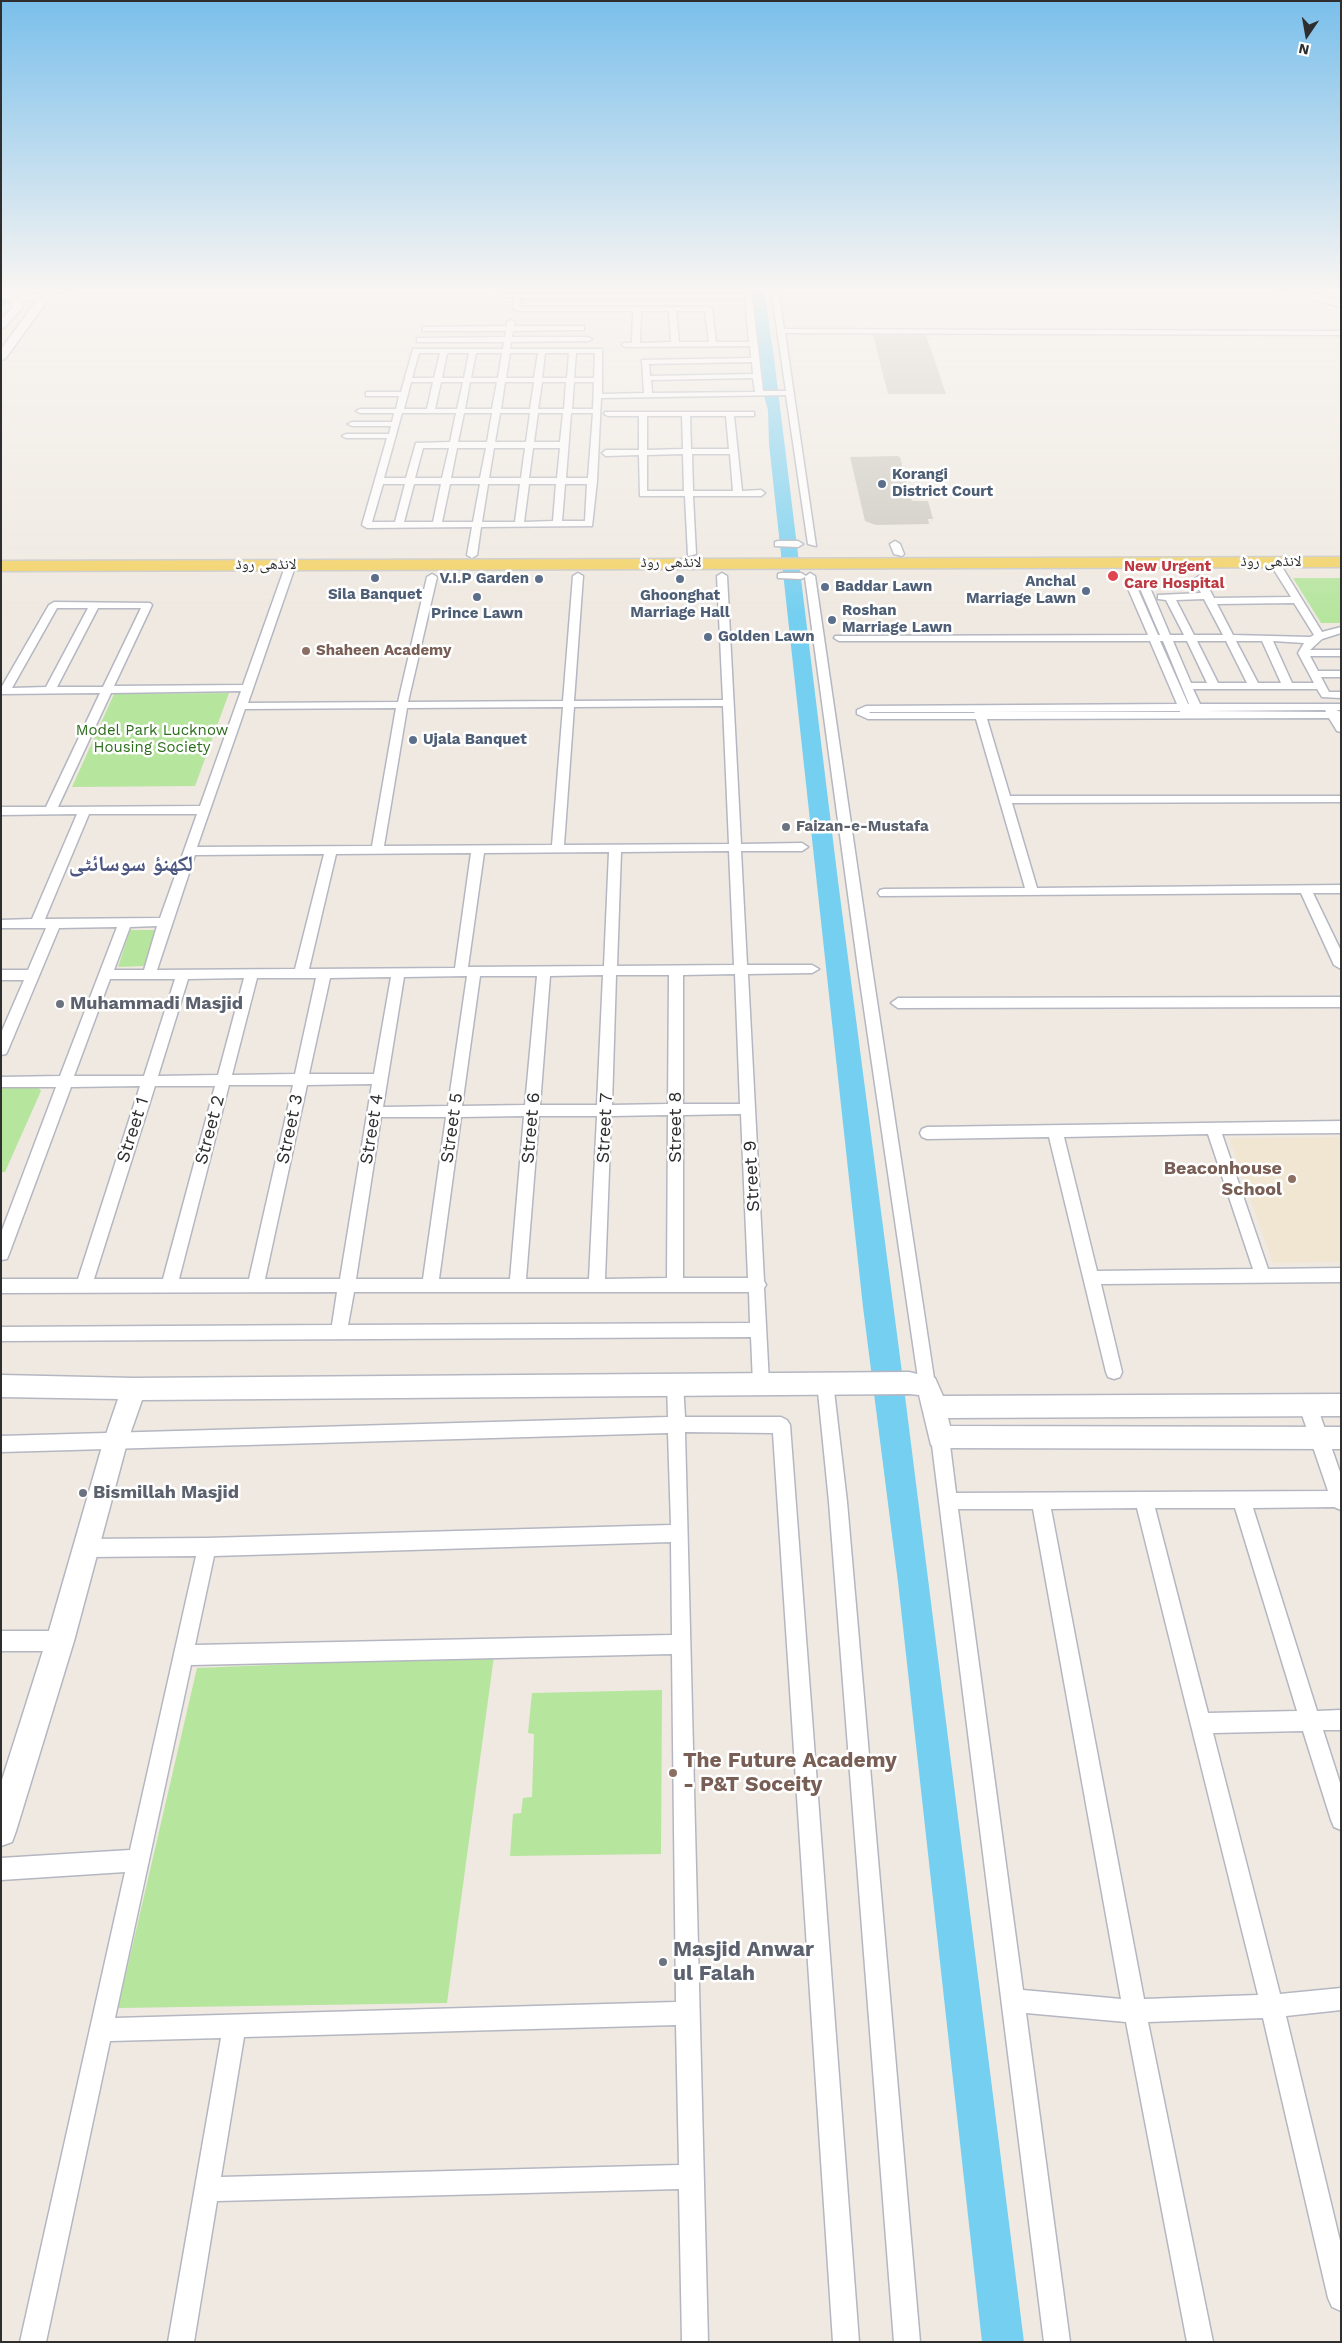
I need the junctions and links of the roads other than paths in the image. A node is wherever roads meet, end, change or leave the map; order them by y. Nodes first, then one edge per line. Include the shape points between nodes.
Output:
1 (402, 397) edge
2 (433, 397) edge
3 (463, 397) edge
4 (498, 397) edge
5 (537, 397) edge
6 (570, 397) edge
7 (598, 397) edge
8 (790, 397) edge
9 (360, 411) dead end
10 (430, 411) junction
11 (460, 411) junction
12 (496, 411) junction
13 (535, 411) junction
14 (569, 411) junction
15 (597, 411) junction
16 (399, 412) junction
17 (608, 414) dead end
18 (643, 414) junction
19 (686, 414) junction
20 (730, 414) junction
21 (752, 414) dead end
22 (352, 424) dead end
23 (395, 424) junction
24 (346, 436) dead end
25 (392, 436) junction
26 (453, 445) junction
27 (490, 445) junction
28 (530, 445) junction
29 (564, 445) junction
30 (733, 451) junction
31 (642, 452) junction
32 (687, 452) junction
33 (606, 453) dead end
34 (380, 481) junction
35 (410, 481) junction
36 (446, 481) junction
37 (484, 481) junction
38 (525, 481) junction
39 (560, 481) junction
40 (593, 482) junction
41 (760, 493) dead end
42 (689, 494) junction
43 (738, 494) junction
44 (519, 524) junction
45 (557, 524) junction
46 (399, 525) junction
47 (436, 525) junction
48 (477, 525) junction
49 (813, 544) dead end
50 (1341, 553) edge
51 (691, 554) junction
52 (1, 555) edge
53 (472, 555) junction
54 (779, 559) junction
55 (802, 562) junction
56 (1274, 562) junction
57 (1341, 562) edge
58 (291, 564) junction
59 (1, 566) edge
60 (578, 576) dead end
61 (722, 576) dead end
62 (432, 577) dead end
63 (1199, 579) dead end
64 (1149, 597) junction
65 (1170, 597) junction
66 (1209, 598) junction
67 (1296, 600) junction
68 (95, 605) junction
69 (1341, 630) edge
70 (839, 638) dead end
71 (1154, 638) junction
72 (1167, 638) junction
73 (1191, 638) junction
74 (1230, 638) junction
75 (1266, 638) junction
76 (1315, 638) junction
77 (1303, 653) junction
78 (1341, 653) edge
79 (1314, 674) junction
80 (1341, 674) edge
81 (1187, 686) junction
82 (1214, 686) junction
83 (1254, 686) junction
84 (1288, 686) junction
85 (247, 688) junction
86 (50, 690) junction
87 (107, 690) junction
88 (3, 691) edge
89 (1341, 695) edge
90 (729, 703) junction
91 (569, 704) junction
92 (403, 705) junction
93 (1333, 705) edge
94 (241, 706) junction
95 (1192, 711) junction
96 (980, 712) junction
97 (1341, 730) edge
98 (1341, 799) edge
99 (1005, 800) junction
100 (204, 810) junction
101 (1, 811) edge
102 (50, 811) junction
103 (84, 811) junction
104 (736, 847) junction
105 (802, 847) dead end
106 (615, 848) junction
107 (478, 849) junction
108 (558, 849) junction
109 (331, 850) junction
110 (377, 850) junction
111 (190, 851) junction
112 (1305, 889) junction
113 (1341, 889) edge
114 (1032, 892) junction
115 (884, 894) dead end
116 (125, 922) junction
117 (165, 922) junction
118 (37, 923) junction
119 (54, 923) junction
120 (1, 924) edge
121 (1341, 965) edge
122 (742, 969) junction
123 (812, 969) dead end
124 (612, 970) junction
125 (676, 970) junction
126 (544, 971) junction
127 (398, 972) junction
128 (467, 972) junction
129 (301, 973) junction
130 (324, 973) junction
131 (183, 974) junction
132 (252, 974) junction
133 (1, 975) edge
134 (32, 975) junction
135 (107, 975) junction
136 (149, 975) junction
137 (1341, 1002) edge
138 (898, 1003) dead end
139 (1, 1050) edge
140 (301, 1079) junction
141 (380, 1079) junction
142 (149, 1080) junction
143 (224, 1080) junction
144 (67, 1081) junction
145 (1, 1082) edge
146 (606, 1110) junction
147 (676, 1110) junction
148 (749, 1110) junction
149 (454, 1111) junction
150 (532, 1111) junction
151 (375, 1112) junction
152 (1341, 1127) edge
153 (1213, 1129) junction
154 (1055, 1131) junction
155 (927, 1133) dead end
156 (1, 1254) edge
157 (1341, 1275) edge
158 (1263, 1277) junction
159 (1091, 1278) junction
160 (256, 1285) junction
161 (347, 1285) junction
162 (430, 1285) junction
163 (517, 1285) junction
164 (597, 1285) junction
165 (675, 1285) junction
166 (758, 1285) junction
167 (1, 1286) edge
168 (84, 1286) junction
169 (169, 1286) junction
170 (759, 1330) junction
171 (339, 1332) junction
172 (1, 1334) edge
173 (1114, 1372) dead end
174 (825, 1382) junction
175 (675, 1383) junction
176 (761, 1383) junction
177 (1, 1386) edge
178 (134, 1389) junction
179 (923, 1392) junction
180 (1341, 1405) edge
181 (1308, 1406) junction
182 (676, 1424) junction
183 (940, 1437) junction
184 (1329, 1438) edge
185 (115, 1443) junction
186 (1, 1444) edge
187 (1040, 1500) junction
188 (1144, 1500) junction
189 (1242, 1500) junction
190 (1340, 1500) edge
191 (946, 1501) junction
192 (680, 1533) junction
193 (207, 1547) junction
194 (86, 1548) junction
195 (1, 1641) edge
196 (60, 1641) junction
197 (681, 1644) junction
198 (185, 1655) junction
199 (1310, 1720) junction
200 (1341, 1720) edge
201 (1200, 1723) junction
202 (1341, 1820) edge
203 (1, 1831) edge
204 (139, 1860) junction
205 (1, 1869) edge
206 (1341, 1998) edge
207 (1014, 2001) junction
208 (1272, 2006) junction
209 (1135, 2011) junction
210 (687, 2013) junction
211 (234, 2027) junction
212 (102, 2030) junction
213 (691, 2177) junction
214 (206, 2190) junction
215 (1341, 2298) edge
216 (33, 2342) edge
217 (181, 2342) edge
218 (695, 2342) edge
219 (846, 2342) edge
220 (907, 2342) edge
221 (1057, 2342) edge
222 (1200, 2342) edge

1 - 16 street
2 - 10 street
3 - 11 street
4 - 12 street
5 - 13 street
6 - 14 street
7 - 15 street
8 - 49 street
9 - 16 street
10 - 11 street
10 - 16 street
11 - 12 street
11 - 26 street
12 - 13 street
12 - 27 street
13 - 14 street
13 - 28 street
14 - 15 street
14 - 29 street
15 - 40 street
16 - 23 street
17 - 18 street
18 - 19 street
18 - 31 street
19 - 20 street
19 - 32 street
20 - 21 street
20 - 30 street
22 - 23 street
23 - 25 street
24 - 25 street
25 - 34 street
26 - 27 street
26 - 35 street via 419,445
26 - 36 street
27 - 28 street
27 - 37 street
28 - 29 street
28 - 38 street
29 - 39 street
30 - 32 street
30 - 43 street
31 - 32 street
31 - 33 street
31 - 42 street via 643,494
32 - 42 street
34 - 35 street
34 - 46 street via 367,525
35 - 36 street
35 - 46 street
36 - 37 street
36 - 47 street
37 - 38 street
37 - 48 street
38 - 39 street
38 - 44 street
39 - 40 street
39 - 45 street
40 - 45 street via 588,524
41 - 43 street
42 - 43 street
42 - 51 street
44 - 45 street
44 - 48 street
46 - 47 street
47 - 48 street
48 - 53 street
50 - 55 main road, لانڈھی روڈ via 897,549
51 - 53 main road, لانڈھی روڈ
51 - 54 main road, لانڈھی روڈ
52 - 53 main road, لانڈھی روڈ
54 - 55 main road, لانڈھی روڈ
54 - 58 main road, لانڈھی روڈ
55 - 56 main road, لانڈھی روڈ
55 - 179 street via 864,968
56 - 57 main road, لانڈھی روڈ
56 - 67 street
58 - 59 main road, لانڈھی روڈ
58 - 85 street
60 - 91 street
61 - 90 street, Street 9
62 - 92 street
63 - 66 street
64 - 65 street
64 - 71 street via 1143,583 1131,583
64 - 72 street
65 - 66 street
65 - 73 street
66 - 67 street
66 - 74 street
67 - 76 street
68 - 86 street
68 - 87 street via 147,605
68 - 88 street via 54,605
69 - 76 street
70 - 71 street
71 - 72 street
71 - 95 street
72 - 73 street
72 - 81 street
73 - 74 street
73 - 82 street
74 - 75 street
74 - 83 street
75 - 76 street
75 - 84 street
76 - 77 street
77 - 78 street
77 - 79 street
79 - 80 street
79 - 93 street
81 - 82 street
81 - 95 street
82 - 83 street
83 - 84 street
84 - 93 street
85 - 87 street
85 - 94 street
86 - 87 street
86 - 88 street
87 - 102 street
89 - 93 street
90 - 91 street
90 - 104 street, Street 9
91 - 92 street
91 - 108 street
92 - 94 street
92 - 110 street
93 - 95 street
93 - 97 street
94 - 100 street
95 - 96 street
96 - 96 street via 868,716 861,712 866,709
96 - 99 street
98 - 99 street
99 - 114 street
100 - 103 street
100 - 111 street
101 - 102 street
102 - 103 street
103 - 118 street
104 - 105 street
104 - 106 street
104 - 122 street, Street 9
106 - 108 street
106 - 124 street, Street 7
107 - 108 street
107 - 110 street
107 - 128 street, Street 5
109 - 110 street
109 - 111 street
109 - 129 street
111 - 117 street
112 - 113 street
112 - 114 street
112 - 121 street
114 - 115 street
116 - 117 street
116 - 119 street
116 - 135 street
117 - 136 street
118 - 119 street
118 - 120 street
119 - 134 street
122 - 123 street
122 - 125 street
122 - 148 street, Street 9
124 - 125 street
124 - 126 street
124 - 146 street, Street 7
125 - 147 street, Street 8
126 - 128 street
126 - 150 street, Street 6
127 - 128 street
127 - 130 street
127 - 141 street, Street 4
128 - 149 street, Street 5
129 - 130 street
129 - 132 street
130 - 140 street, Street 3
131 - 132 street
131 - 136 street
131 - 142 street, Street 1
132 - 143 street, Street 2
133 - 134 street
134 - 139 street
135 - 136 street
135 - 144 street
137 - 138 street
140 - 141 street
140 - 143 street
140 - 160 street, Street 3
141 - 151 street, Street 4
142 - 143 street
142 - 144 street
142 - 168 street, Street 1
143 - 169 street, Street 2
144 - 145 street
144 - 156 street
146 - 147 street
146 - 150 street
146 - 164 street, Street 7
147 - 148 street
147 - 165 street, Street 8
148 - 166 street, Street 9
149 - 150 street
149 - 151 street
149 - 162 street, Street 5
150 - 163 street, Street 6
151 - 161 street, Street 4
152 - 153 street
153 - 154 street
153 - 158 street
154 - 155 street
154 - 159 street
157 - 158 street
158 - 159 street
159 - 173 street
160 - 161 street
160 - 169 street
161 - 162 street
161 - 171 street, Street 4
162 - 163 street
163 - 164 street
164 - 165 street
165 - 166 street
166 - 170 street, Street 9
167 - 168 street
168 - 169 street
170 - 171 street
170 - 176 street, Street 9
171 - 172 street
174 - 176 street
174 - 179 street via 865,1382
174 - 220 street via 838,1502
175 - 176 street
175 - 178 street
175 - 182 street
177 - 178 street
178 - 185 street
179 - 181 street
179 - 183 street
180 - 181 street
181 - 184 street
182 - 185 street
182 - 192 street
182 - 219 street via 781,1425
183 - 184 street
183 - 191 street
184 - 190 street
185 - 186 street
185 - 194 street
187 - 188 street
187 - 191 street
187 - 209 street
188 - 189 street
188 - 201 street
189 - 190 street
189 - 199 street
191 - 207 street
192 - 193 street
192 - 197 street
193 - 194 street
193 - 198 street
194 - 196 street
195 - 196 street
196 - 203 street
197 - 198 street
197 - 210 street
198 - 204 street
199 - 200 street
199 - 201 street
199 - 202 street
201 - 208 street
204 - 205 street
204 - 212 street
206 - 208 street
207 - 209 street
207 - 221 street
208 - 209 street
208 - 215 street
209 - 222 street
210 - 211 street
210 - 213 street
211 - 212 street
211 - 214 street
212 - 216 street
213 - 214 street
213 - 218 street
214 - 217 street

